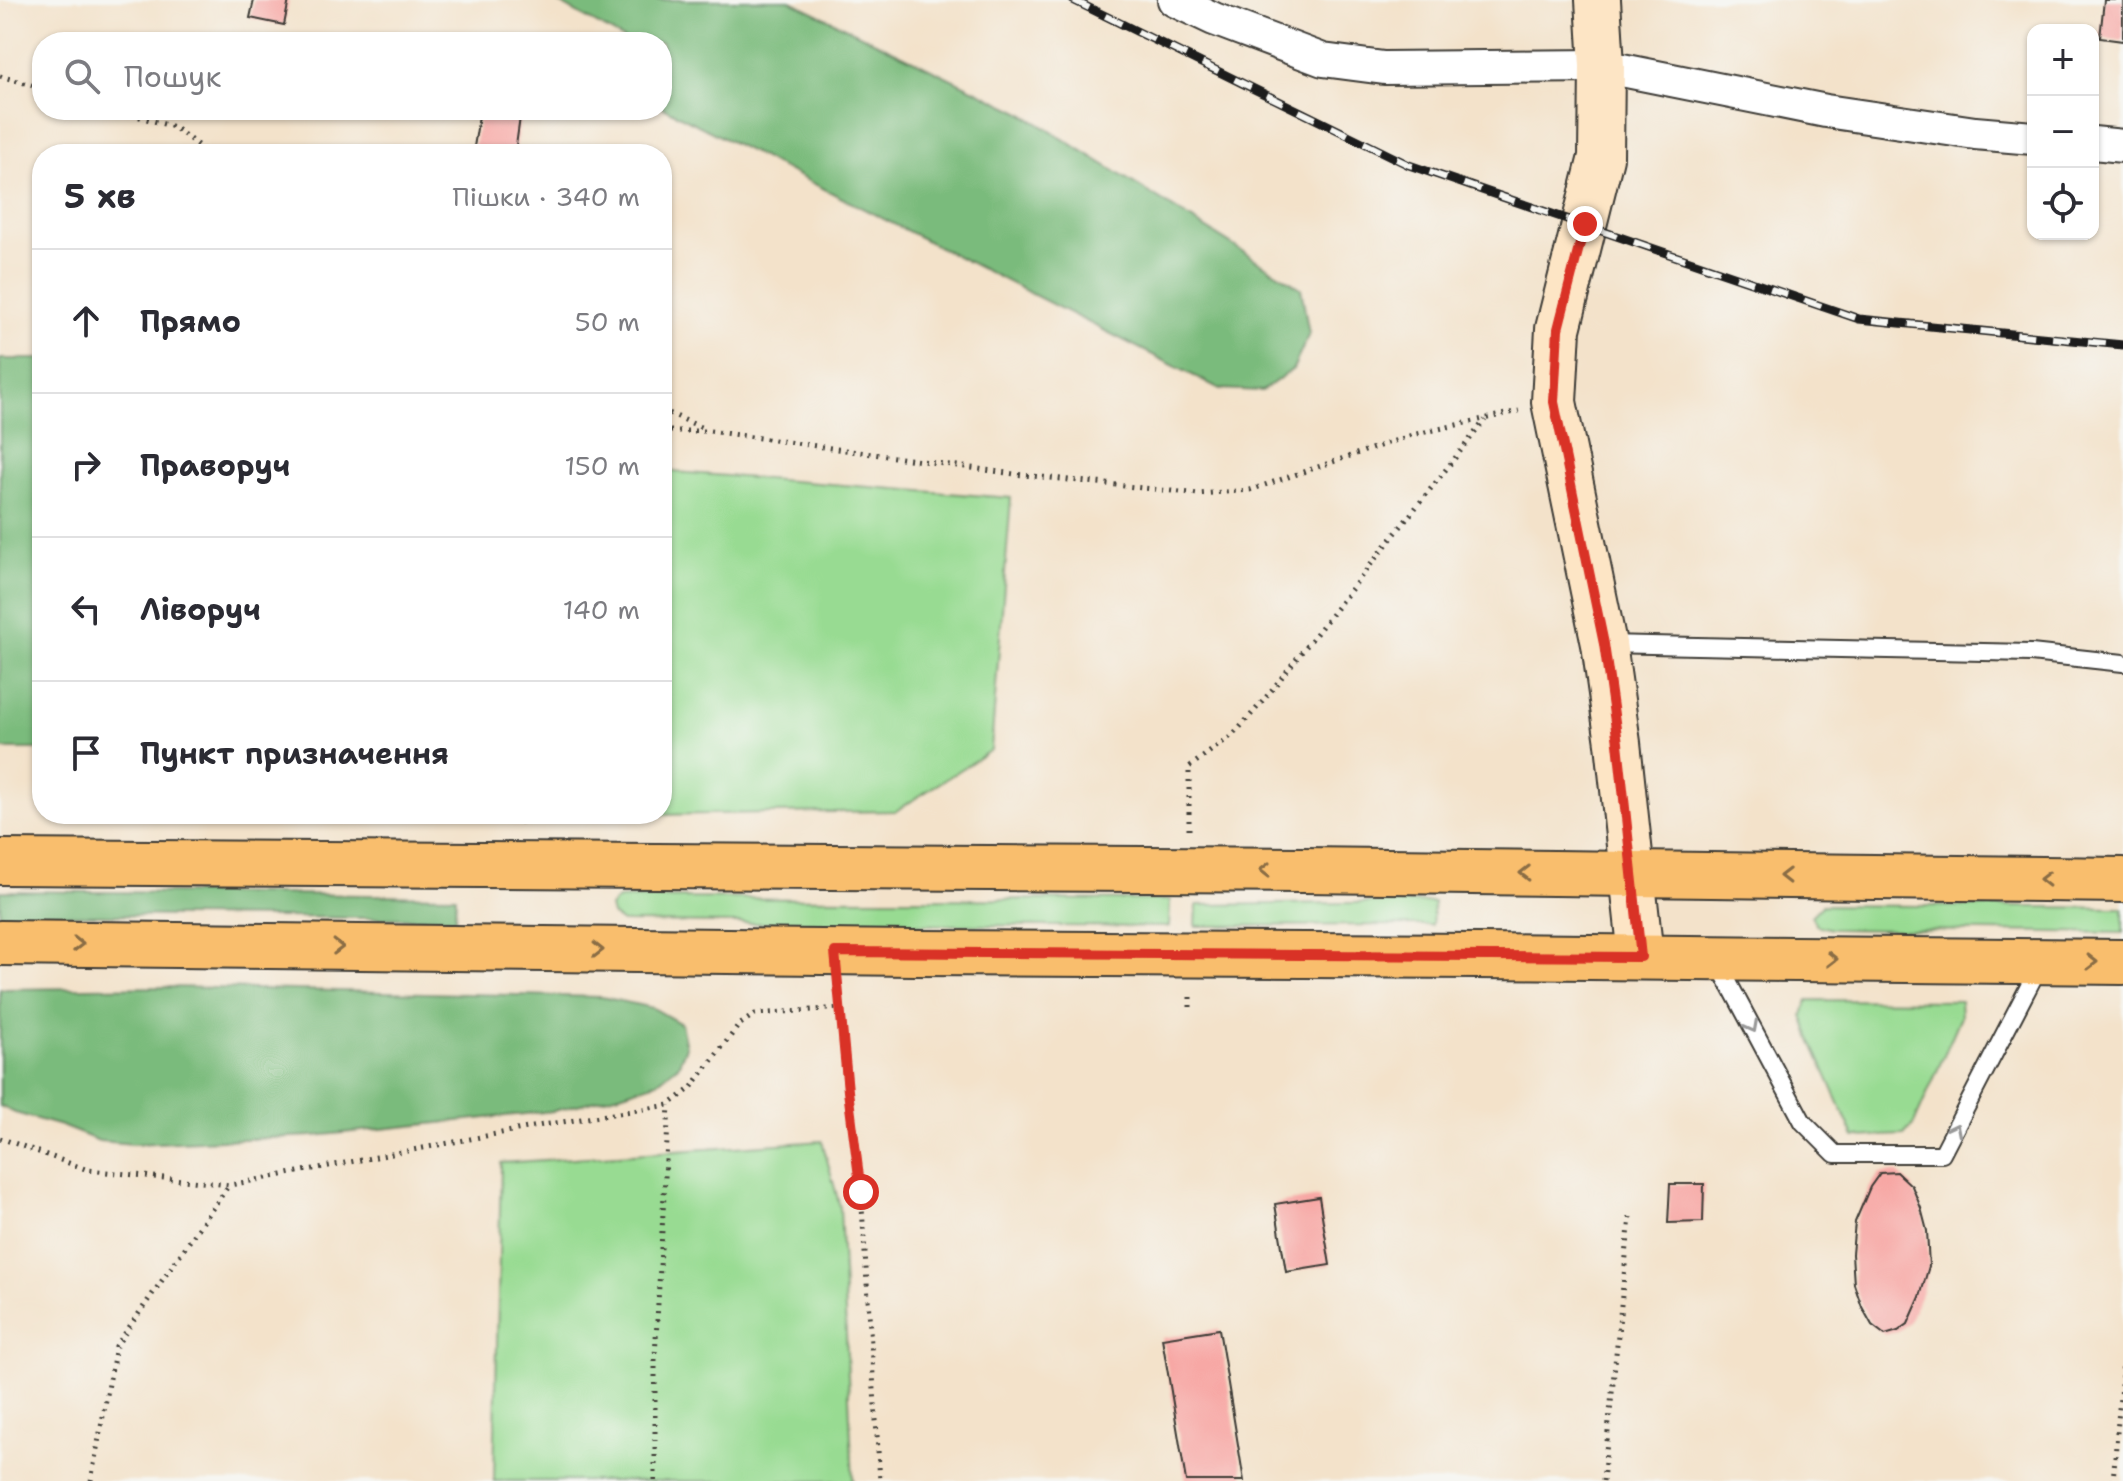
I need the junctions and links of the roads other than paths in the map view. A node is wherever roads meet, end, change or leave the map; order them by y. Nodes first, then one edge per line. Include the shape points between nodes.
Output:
1 (1174, 0) edge
2 (1598, 0) edge
3 (1602, 66) junction
4 (2027, 137) edge
5 (2099, 144) edge
6 (2123, 146) edge
7 (1604, 644) junction
8 (2123, 663) edge
9 (0, 862) edge
10 (1633, 874) junction
11 (2123, 880) edge
12 (0, 943) edge
13 (1641, 957) junction
14 (1716, 958) junction
15 (2041, 961) junction
16 (2123, 962) edge

1 - 3 street via 1323,60 1384,68
2 - 3 street
3 - 4 street via 1826,111
3 - 7 street via 1601,157 1558,329 1554,402
5 - 6 street
7 - 8 lane via 2031,653
7 - 10 street
10 -> 9 main road
11 -> 10 main road
10 - 13 street
12 -> 13 main road
13 - 14 main road
14 -> 15 main road
14 -> 15 lane via 1803,1122 1835,1154 1942,1154
15 -> 16 main road

